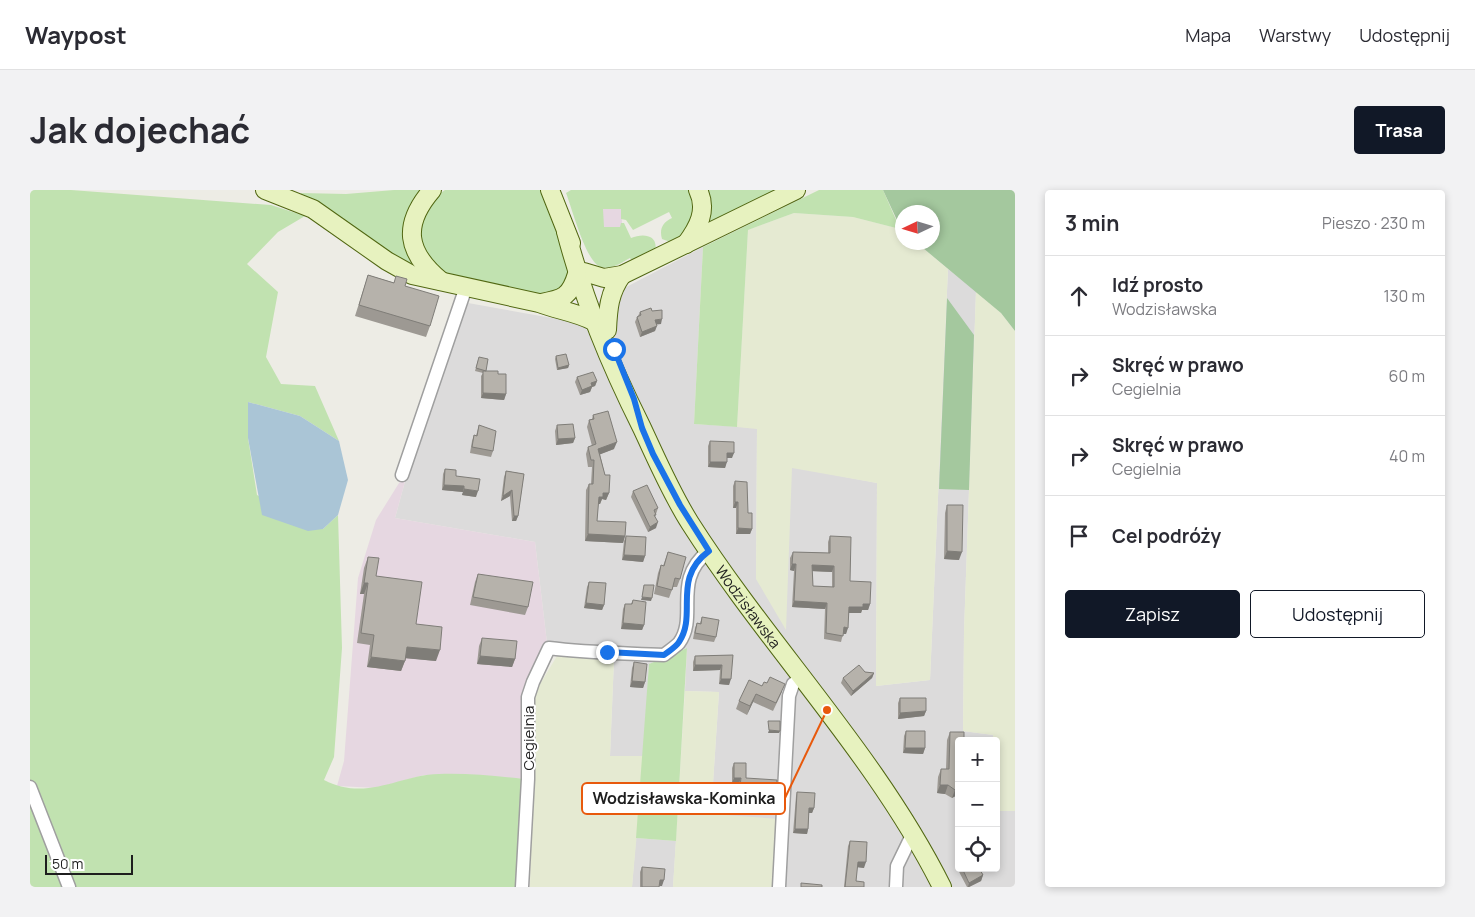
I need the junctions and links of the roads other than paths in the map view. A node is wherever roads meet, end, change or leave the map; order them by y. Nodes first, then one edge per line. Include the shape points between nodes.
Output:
1 (265, 190) edge
2 (432, 190) edge
3 (698, 190) edge
4 (796, 190) edge
5 (551, 191) edge
6 (686, 244) junction
7 (581, 273) junction
8 (622, 276) junction
9 (441, 281) junction
10 (466, 287) junction
11 (539, 303) junction
12 (600, 326) junction
13 (402, 475) dead end
14 (709, 551) junction
15 (802, 677) junction
16 (30, 787) edge
17 (914, 833) junction
18 (70, 887) edge
19 (522, 887) edge
20 (779, 887) edge
21 (896, 887) edge
22 (942, 887) edge

1 - 9 main road via 313,209 412,275
2 - 9 main road via 414,218 412,241 422,262
3 - 6 main road via 703,205 702,216
4 - 6 main road
5 - 7 main road, Wodzisławska
6 - 8 main road
7 - 8 main road via 604,278
7 - 11 main road via 561,300
7 - 12 main road, Wodzisławska
8 - 12 main road via 613,289
9 - 10 main road
10 - 11 main road
10 - 13 street
11 - 12 main road via 555,310 579,314
12 - 14 main road, Wodzisławska via 634,399 642,428 680,505
14 - 15 main road, Wodzisławska
14 - 19 street, Cegielnia via 691,571 684,632 679,643 664,655 592,654 549,648 528,698 528,779
15 - 17 main road, Wodzisławska
15 - 20 street via 793,684 789,696
16 - 18 street
17 - 21 street via 898,866
17 - 22 main road, Wodzisławska

